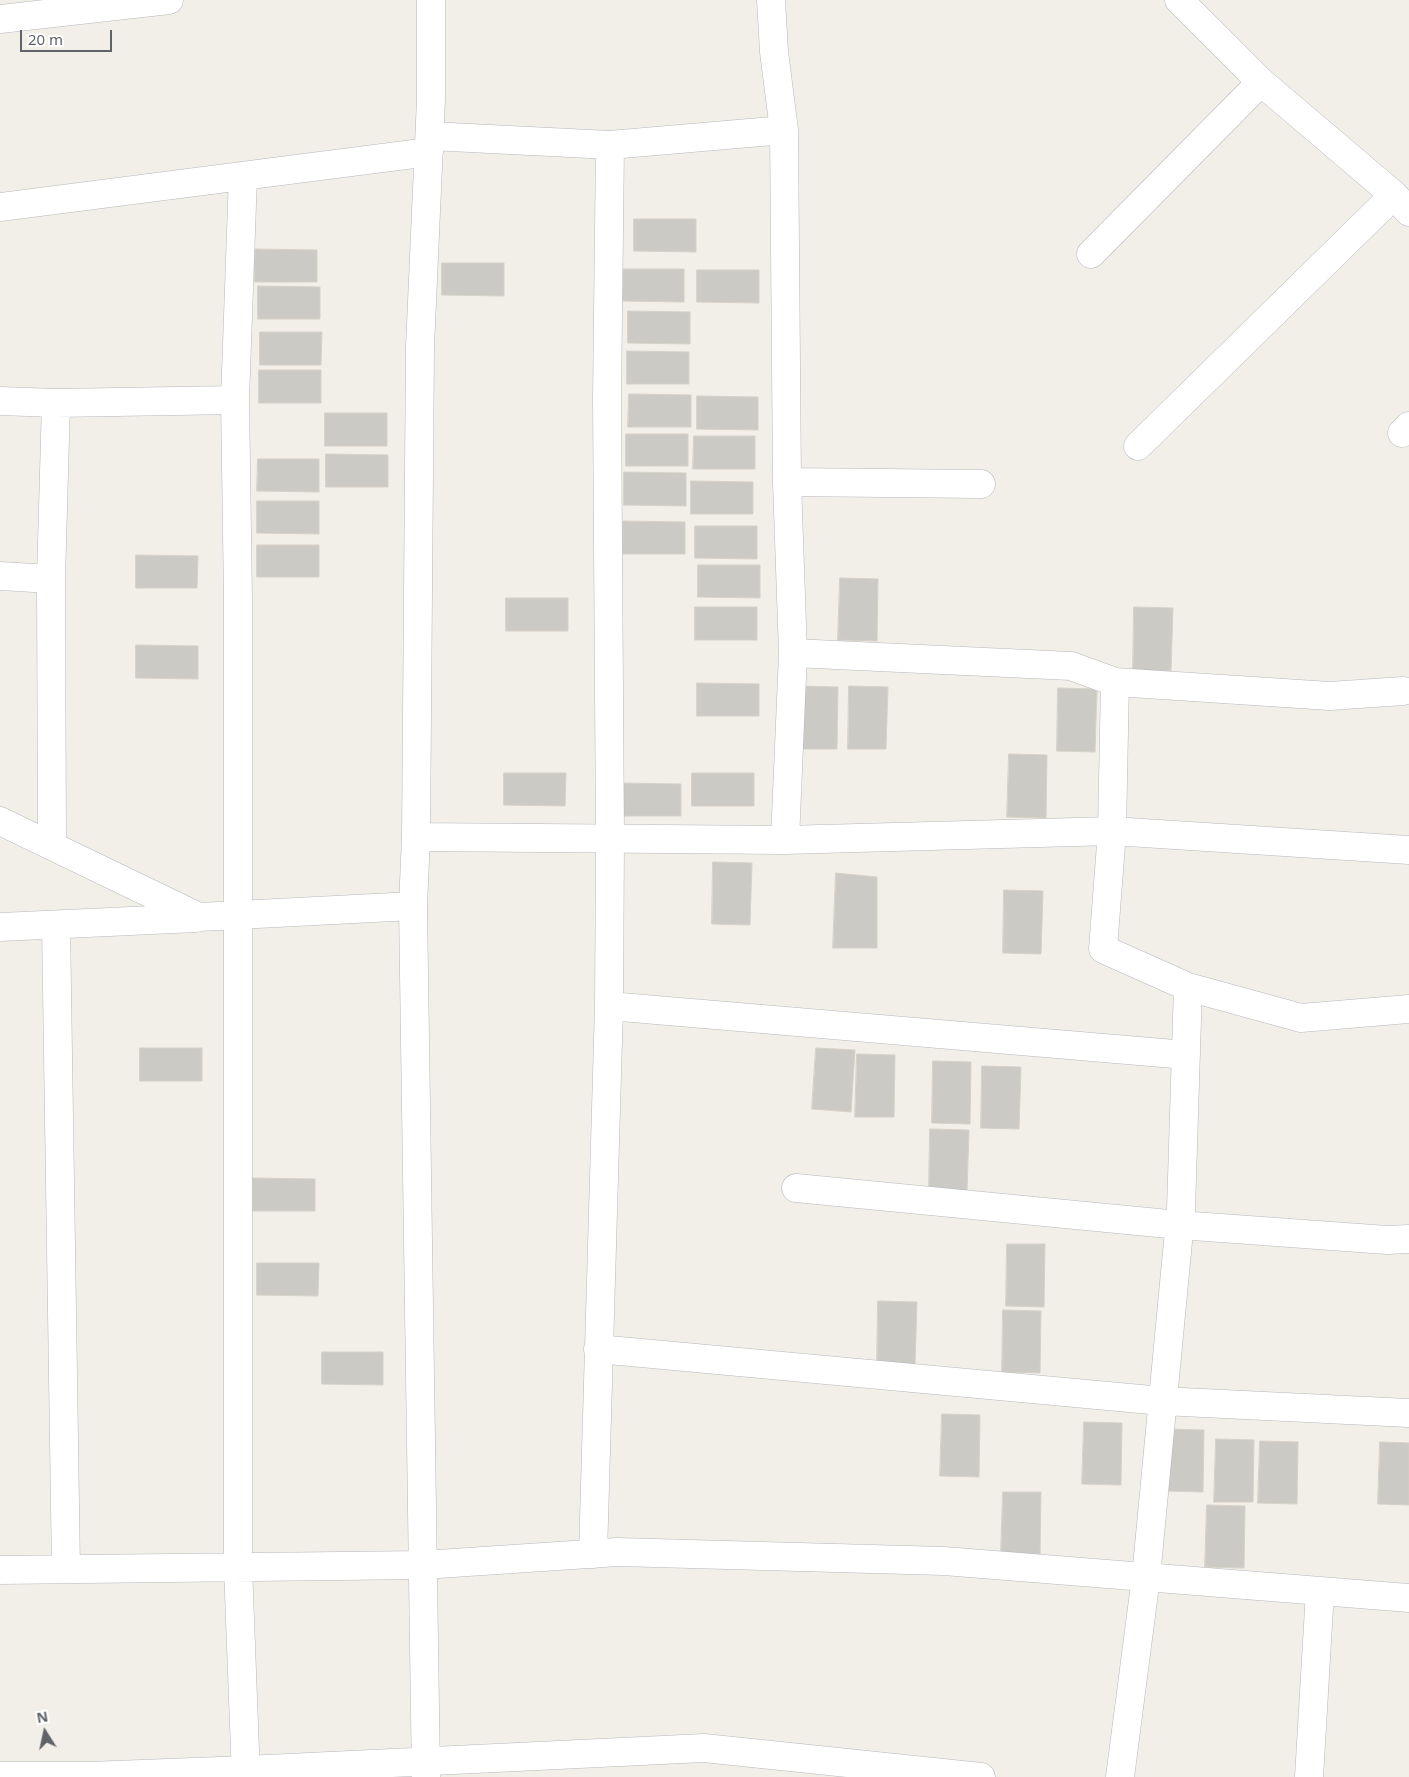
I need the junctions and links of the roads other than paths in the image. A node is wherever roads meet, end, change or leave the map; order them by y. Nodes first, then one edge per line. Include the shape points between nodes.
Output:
1 (169, 0) edge
2 (431, 0) edge
3 (771, 0) edge
4 (1179, 0) edge
5 (0, 19) edge
6 (1261, 82) junction
7 (784, 130) junction
8 (429, 144) junction
9 (610, 145) junction
10 (243, 176) junction
11 (1401, 204) edge
12 (0, 206) edge
13 (1091, 254) dead end
14 (0, 400) edge
15 (235, 400) junction
16 (56, 403) junction
17 (1138, 446) dead end
18 (787, 482) junction
19 (981, 484) dead end
20 (0, 576) edge
21 (51, 579) junction
22 (793, 653) junction
23 (1115, 682) junction
24 (1403, 691) dead end
25 (0, 821) edge
26 (1112, 831) junction
27 (416, 838) junction
28 (610, 839) junction
29 (785, 840) junction
30 (52, 846) junction
31 (1409, 850) edge
32 (413, 906) junction
33 (238, 915) junction
34 (199, 917) junction
35 (56, 924) junction
36 (0, 927) edge
37 (1188, 987) junction
38 (609, 1006) junction
39 (1409, 1009) edge
40 (1186, 1055) junction
41 (796, 1188) dead end
42 (1179, 1225) junction
43 (1409, 1239) edge
44 (598, 1349) junction
45 (1162, 1400) junction
46 (1409, 1413) edge
47 (593, 1554) junction
48 (423, 1565) junction
49 (238, 1567) junction
50 (0, 1570) edge
51 (66, 1570) junction
52 (1146, 1577) junction
53 (1320, 1591) junction
54 (1409, 1598) edge
55 (426, 1769) edge
56 (246, 1774) edge
57 (0, 1776) edge
58 (981, 1777) edge
59 (1120, 1777) edge
60 (1309, 1777) edge

1 - 5 street
2 - 8 street
3 - 7 street
4 - 6 street
6 - 11 street
6 - 13 street
7 - 9 street
7 - 18 street
8 - 9 street
8 - 10 street
8 - 27 street via 420,347
9 - 28 street via 607,408
10 - 12 street
10 - 15 street
11 - 17 street
14 - 16 street
15 - 16 street
15 - 33 street
16 - 21 street
18 - 19 street
18 - 22 street
20 - 21 street
21 - 30 street
22 - 23 street via 1071,666
22 - 29 street
23 - 24 street via 1330,696
23 - 26 street
25 - 30 street
26 - 29 street
26 - 31 street
26 - 37 street via 1103,949
27 - 28 street
27 - 32 street
28 - 29 street
28 - 38 street
30 - 34 street
32 - 33 street
32 - 48 street
33 - 34 street
33 - 49 street
34 - 35 street
35 - 36 street
35 - 51 street
37 - 39 street via 1301,1018
37 - 40 street
38 - 40 street
38 - 44 street
40 - 42 street
41 - 42 street
42 - 43 street
42 - 45 street
44 - 45 street
44 - 47 street
45 - 46 street
45 - 52 street
47 - 48 street
47 - 52 street via 944,1561
48 - 49 street
48 - 55 street
49 - 51 street
49 - 56 street
50 - 51 street
52 - 53 street
52 - 59 street
53 - 54 street
53 - 60 street
55 - 56 street
55 - 58 street via 704,1748
56 - 57 street

